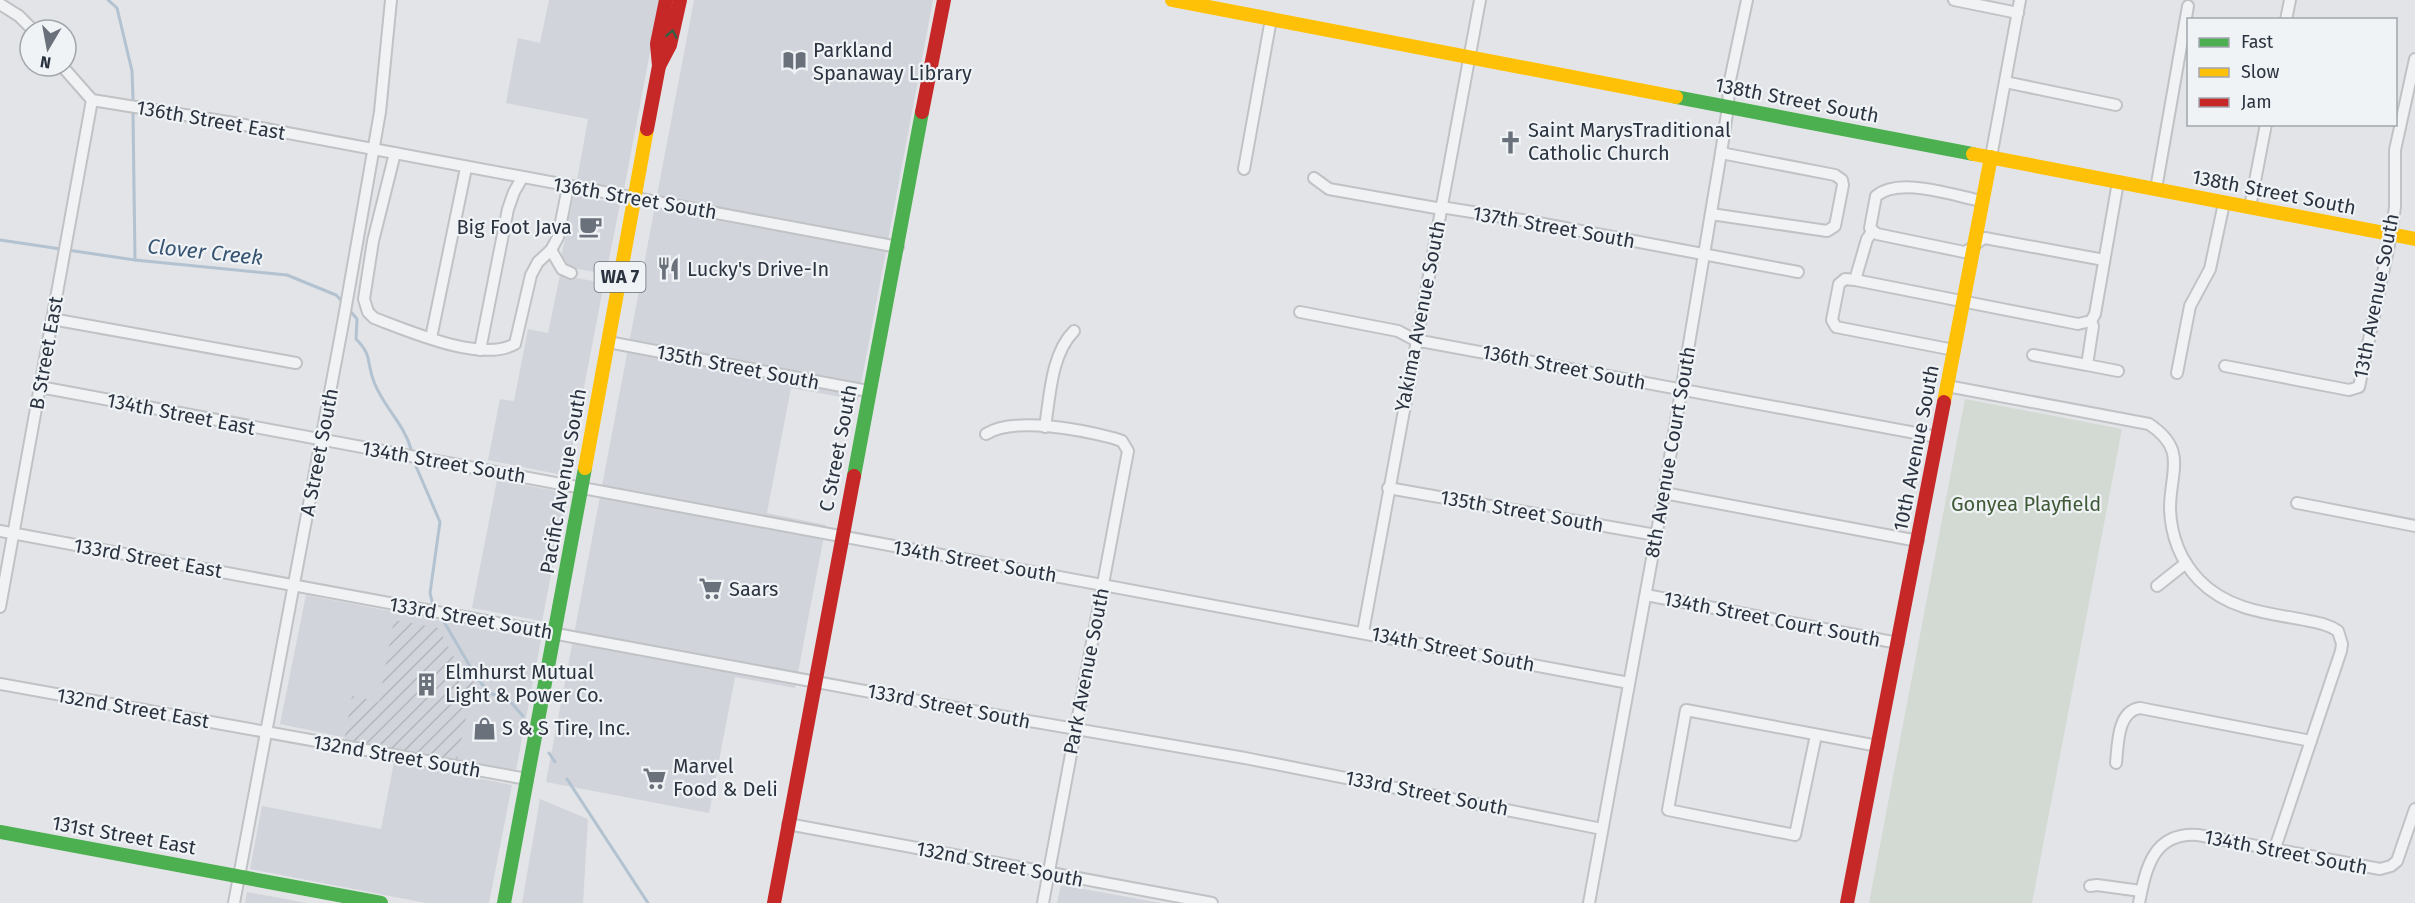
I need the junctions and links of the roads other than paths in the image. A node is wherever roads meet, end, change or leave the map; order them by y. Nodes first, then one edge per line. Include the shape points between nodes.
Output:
1 (391, 0) edge
2 (666, 0) edge
3 (680, 0) edge
4 (944, 0) edge
5 (1172, 0) edge
6 (1480, 0) edge
7 (1747, 0) edge
8 (1954, 0) edge
9 (2020, 0) edge
10 (2290, 0) edge
11 (0, 4) edge
12 (1209, 4) edge
13 (2188, 6) dead end
14 (2018, 13) junction
15 (21, 18) edge
16 (2286, 18) edge
17 (1271, 19) junction
18 (1469, 57) junction
19 (2415, 59) edge
20 (659, 66) junction
21 (73, 78) edge
22 (2005, 82) junction
23 (92, 100) junction
24 (2116, 105) dead end
25 (1728, 107) junction
26 (2266, 126) edge
27 (373, 150) junction
28 (395, 153) junction
29 (1721, 153) junction
30 (1991, 157) junction
31 (466, 168) junction
32 (1244, 169) dead end
33 (522, 178) junction
34 (1314, 178) dead end
35 (2118, 182) junction
36 (568, 186) junction
37 (2156, 189) junction
38 (634, 198) junction
39 (1982, 201) junction
40 (2224, 203) junction
41 (1441, 207) junction
42 (2250, 207) junction
43 (1711, 214) junction
44 (1872, 232) junction
45 (2391, 235) junction
46 (2415, 239) edge
47 (1974, 246) junction
48 (897, 248) junction
49 (551, 250) junction
50 (1704, 255) junction
51 (2104, 260) junction
52 (1798, 272) dead end
53 (572, 273) dead end
54 (1850, 280) junction
55 (1963, 301) junction
56 (1300, 312) dead end
57 (52, 319) junction
58 (2091, 321) junction
59 (1074, 332) dead end
60 (431, 338) junction
61 (1415, 340) junction
62 (608, 342) junction
63 (480, 350) junction
64 (1954, 350) junction
65 (2033, 355) dead end
66 (296, 363) dead end
67 (2087, 365) junction
68 (2225, 366) dead end
69 (2118, 371) dead end
70 (2177, 373) dead end
71 (1947, 386) junction
72 (40, 387) junction
73 (1681, 389) junction
74 (868, 391) junction
75 (1045, 427) junction
76 (986, 434) dead end
77 (1937, 437) junction
78 (321, 440) junction
79 (581, 487) junction
80 (1388, 488) junction
81 (1664, 493) junction
82 (2297, 503) dead end
83 (2415, 526) edge
84 (0, 531) edge
85 (14, 533) junction
86 (1656, 535) junction
87 (841, 537) junction
88 (1918, 541) junction
89 (2189, 567) junction
90 (295, 585) junction
91 (1102, 585) junction
92 (2157, 586) dead end
93 (1646, 595) junction
94 (0, 607) edge
95 (1363, 632) junction
96 (554, 634) junction
97 (1898, 643) junction
98 (815, 681) junction
99 (1629, 683) junction
100 (0, 684) edge
101 (1075, 728) junction
102 (267, 732) junction
103 (1816, 735) junction
104 (2311, 741) junction
105 (1878, 746) junction
106 (2116, 763) dead end
107 (527, 779) junction
108 (2415, 809) edge
109 (788, 824) junction
110 (1602, 829) junction
111 (0, 832) edge
112 (2275, 848) junction
113 (1049, 873) junction
114 (240, 876) junction
115 (2090, 886) dead end
116 (2141, 891) junction
117 (234, 903) edge
118 (381, 903) edge
119 (504, 903) edge
120 (774, 903) edge
121 (1043, 903) edge
122 (1212, 903) edge
123 (1590, 903) edge
124 (1847, 903) edge
125 (2139, 903) edge

1 - 27 street, A Street South
2 - 20 street, Pacific Avenue South / WA 7 via 657,44
20 -> 3 street, Pacific Avenue South / WA 7 via 670,45
4 - 48 street, C Street South
5 - 12 street, 138th Street South
6 - 18 street, Yakima Avenue South
7 - 25 street, 8th Avenue Court South
8 - 14 street
9 - 14 street, 10th Avenue South
10 - 16 street
11 - 15 street
12 - 17 street, 138th Street South
13 - 37 street
14 - 22 street, 10th Avenue South
17 - 18 street, 138th Street South
17 - 32 street
18 - 25 street, 138th Street South
18 - 41 street, Yakima Avenue South
19 - 45 street, 13th Avenue South via 2395,150
20 - 38 street, Pacific Avenue South / WA 7
21 - 23 street
22 - 24 street
22 - 30 street, 10th Avenue South
23 - 27 street, 136th Street East
23 - 57 street, B Street East
25 - 29 street, 8th Avenue Court South
25 - 30 street, 138th Street South
26 - 42 street
27 - 28 street, 136th Street South
27 - 78 street, A Street South
28 - 31 street, 136th Street South
28 - 60 street via 373,241 364,299 370,315
29 - 43 street, 8th Avenue Court South
29 - 43 street via 1835,175 1843,185 1835,226 1827,231
30 - 35 street, 138th Street South
30 - 39 street, 10th Avenue South
31 - 33 street, 136th Street South
31 - 60 street
33 - 36 street, 136th Street South
33 - 63 street via 508,209
34 - 41 street, 137th Street South via 1329,189
35 - 37 street, 138th Street South
35 - 51 street
36 - 38 street, 136th Street South
36 - 49 street via 558,237
37 - 40 street, 138th Street South
38 - 48 street, 136th Street South
38 - 62 street, Pacific Avenue South / WA 7
39 - 44 street via 1907,186 1891,188 1875,199
39 - 47 street, 10th Avenue South
40 - 42 street, 138th Street South
40 - 70 street via 2210,269 2190,306
41 - 50 street, 137th Street South
41 - 61 street, Yakima Avenue South
42 - 45 street, 138th Street South
43 - 50 street, 8th Avenue Court South
44 - 47 street via 1964,252
44 - 54 street
45 - 46 street, 138th Street South
45 - 68 street, 13th Avenue South via 2359,387 2355,390
47 - 51 street via 1985,238
47 - 55 street, 10th Avenue South
48 - 74 street, C Street South
49 - 53 street via 562,269
49 - 63 street via 531,275 515,344 502,350
50 - 52 street, 137th Street South
50 - 73 street, 8th Avenue Court South
51 - 58 street
54 - 55 street
54 - 64 street via 1841,281 1836,291 1832,320 1836,327
55 - 58 street via 2078,324
55 - 64 street, 10th Avenue South
56 - 61 street, 136th Street South via 1398,331
57 - 66 street
57 - 72 street, B Street East
58 - 67 street
59 - 75 street via 1059,354
60 - 63 street
61 - 73 street, 136th Street South
61 - 80 street, Yakima Avenue South
62 - 74 street, 135th Street South
62 - 79 street, Pacific Avenue South / WA 7
64 - 71 street, 10th Avenue South
65 - 67 street
67 - 69 street
71 - 77 street, 10th Avenue South
71 - 89 street via 2149,424 2165,436 2175,455 2172,527
72 - 78 street, 134th Street East
72 - 85 street, B Street East
73 - 77 street, 136th Street South
73 - 81 street, 8th Avenue Court South
74 - 87 street, C Street South
75 - 76 street via 1011,424
75 - 91 street, Park Avenue South via 1108,436 1126,446 1128,458
77 - 88 street, 10th Avenue South
78 - 79 street, 134th Street South
78 - 90 street, A Street South
79 - 87 street, 134th Street South
79 - 96 street, Pacific Avenue South / WA 7
80 - 86 street, 135th Street South
80 - 95 street, Yakima Avenue South
81 - 86 street, 8th Avenue Court South
81 - 88 street
82 - 83 street
84 - 85 street, 133rd Street East
85 - 90 street, 133rd Street East
85 - 94 street, B Street East
86 - 93 street, 8th Avenue Court South
87 - 91 street, 134th Street South
87 - 98 street, C Street South
88 - 97 street, 10th Avenue South
89 - 92 street
89 - 104 street via 2209,589 2229,602 2263,613 2326,624 2340,634 2341,651
90 - 96 street, 133rd Street South
90 - 102 street, A Street South
91 - 95 street, 134th Street South
91 - 101 street, Park Avenue South
93 - 97 street, 134th Street Court South
93 - 99 street, 8th Avenue Court South
95 - 99 street, 134th Street South
96 - 98 street, 133rd Street South
96 - 107 street, Pacific Avenue South / WA 7
97 - 105 street, 10th Avenue South
98 - 101 street, 133rd Street South
98 - 109 street, C Street South
99 - 110 street, 8th Avenue Court South
100 - 102 street, 132nd Street East
101 - 110 street, 133rd Street South
101 - 113 street, Park Avenue South
102 - 107 street, 132nd Street South
102 - 114 street, A Street South
103 - 103 street via 1795,835 1668,810 1686,710
103 - 105 street
104 - 106 street via 2140,708 2128,713 2122,724
104 - 112 street
105 - 124 street, 10th Avenue South
107 - 119 street, Pacific Avenue South / WA 7
108 - 112 street, 134th Street South via 2399,855 2391,866 2374,869
109 - 113 street, 132nd Street South
109 - 120 street, C Street South
110 - 123 street, 8th Avenue Court South
111 - 114 street, 131st Street East
112 - 116 street, 134th Street South via 2198,835 2176,837 2152,856
113 - 121 street, Park Avenue South
113 - 122 street, 132nd Street South
114 - 117 street, A Street South
114 - 118 street, 131st Street East
115 - 116 street
116 - 125 street, 134th Street South

